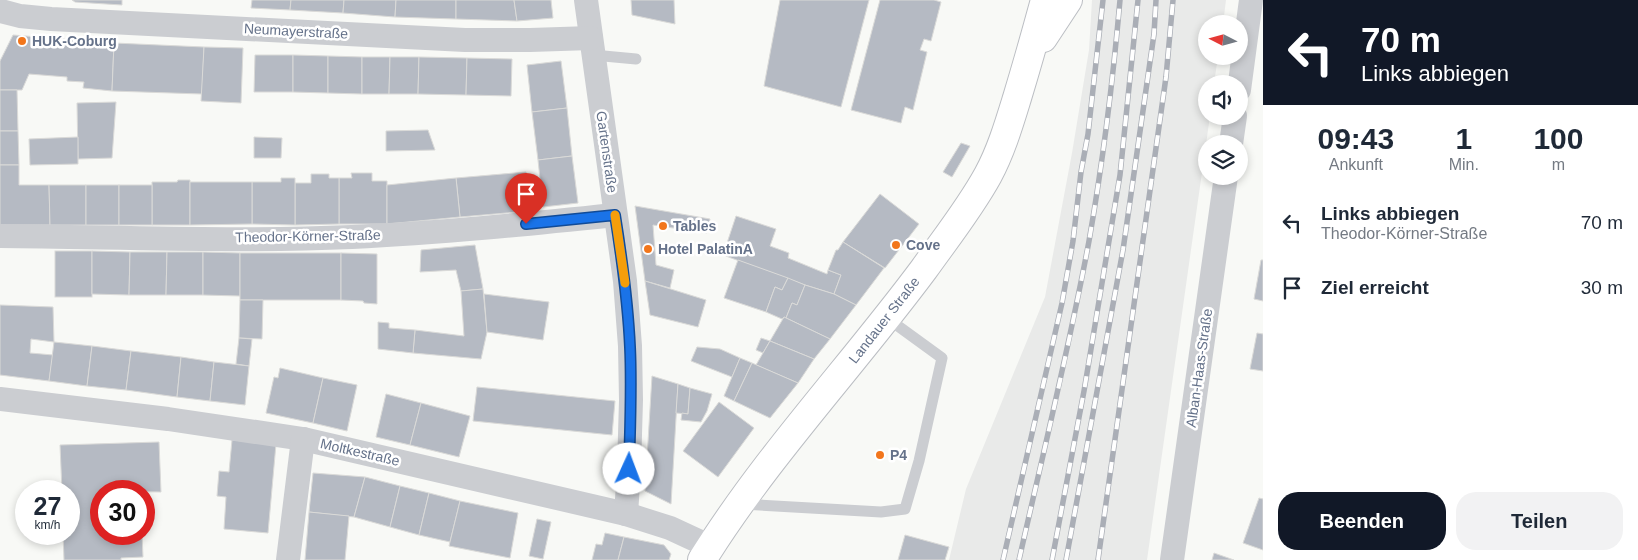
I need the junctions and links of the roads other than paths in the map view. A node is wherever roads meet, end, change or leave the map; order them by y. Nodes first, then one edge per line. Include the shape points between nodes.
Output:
1 (586, 0) edge
2 (1045, 0) edge
3 (1068, 0) edge
4 (1252, 0) edge
5 (2, 8) edge
6 (592, 46) junction
7 (636, 59) dead end
8 (1028, 60) junction
9 (1241, 75) edge
10 (1225, 185) edge
11 (615, 215) junction
12 (0, 236) edge
13 (887, 318) junction
14 (0, 399) edge
15 (302, 439) junction
16 (740, 504) junction
17 (626, 514) junction
18 (707, 553) edge
19 (288, 560) edge
20 (1172, 560) edge

1 - 6 street, Gartenstraße
2 - 8 main road, Landauer Straße
3 - 8 main road, Landauer Straße
4 - 9 street
5 - 6 street, Neumayerstraße via 20,16 51,19 530,40
6 - 7 lane
6 - 11 street, Gartenstraße
8 - 13 main road, Landauer Straße via 1000,151 988,176
10 - 20 street, Alban-Haas-Straße
11 - 12 street, Theodor-Körner-Straße via 472,230 350,237
11 - 17 street, Gartenstraße via 630,346
13 - 16 main road, Landauer Straße
13 - 16 lane via 942,358 919,462 905,508 880,512
14 - 15 street, Moltkestraße via 168,418
15 - 17 street, Moltkestraße
15 - 19 street
16 - 18 main road, Landauer Straße
17 - 18 street, Moltkestraße via 670,528

